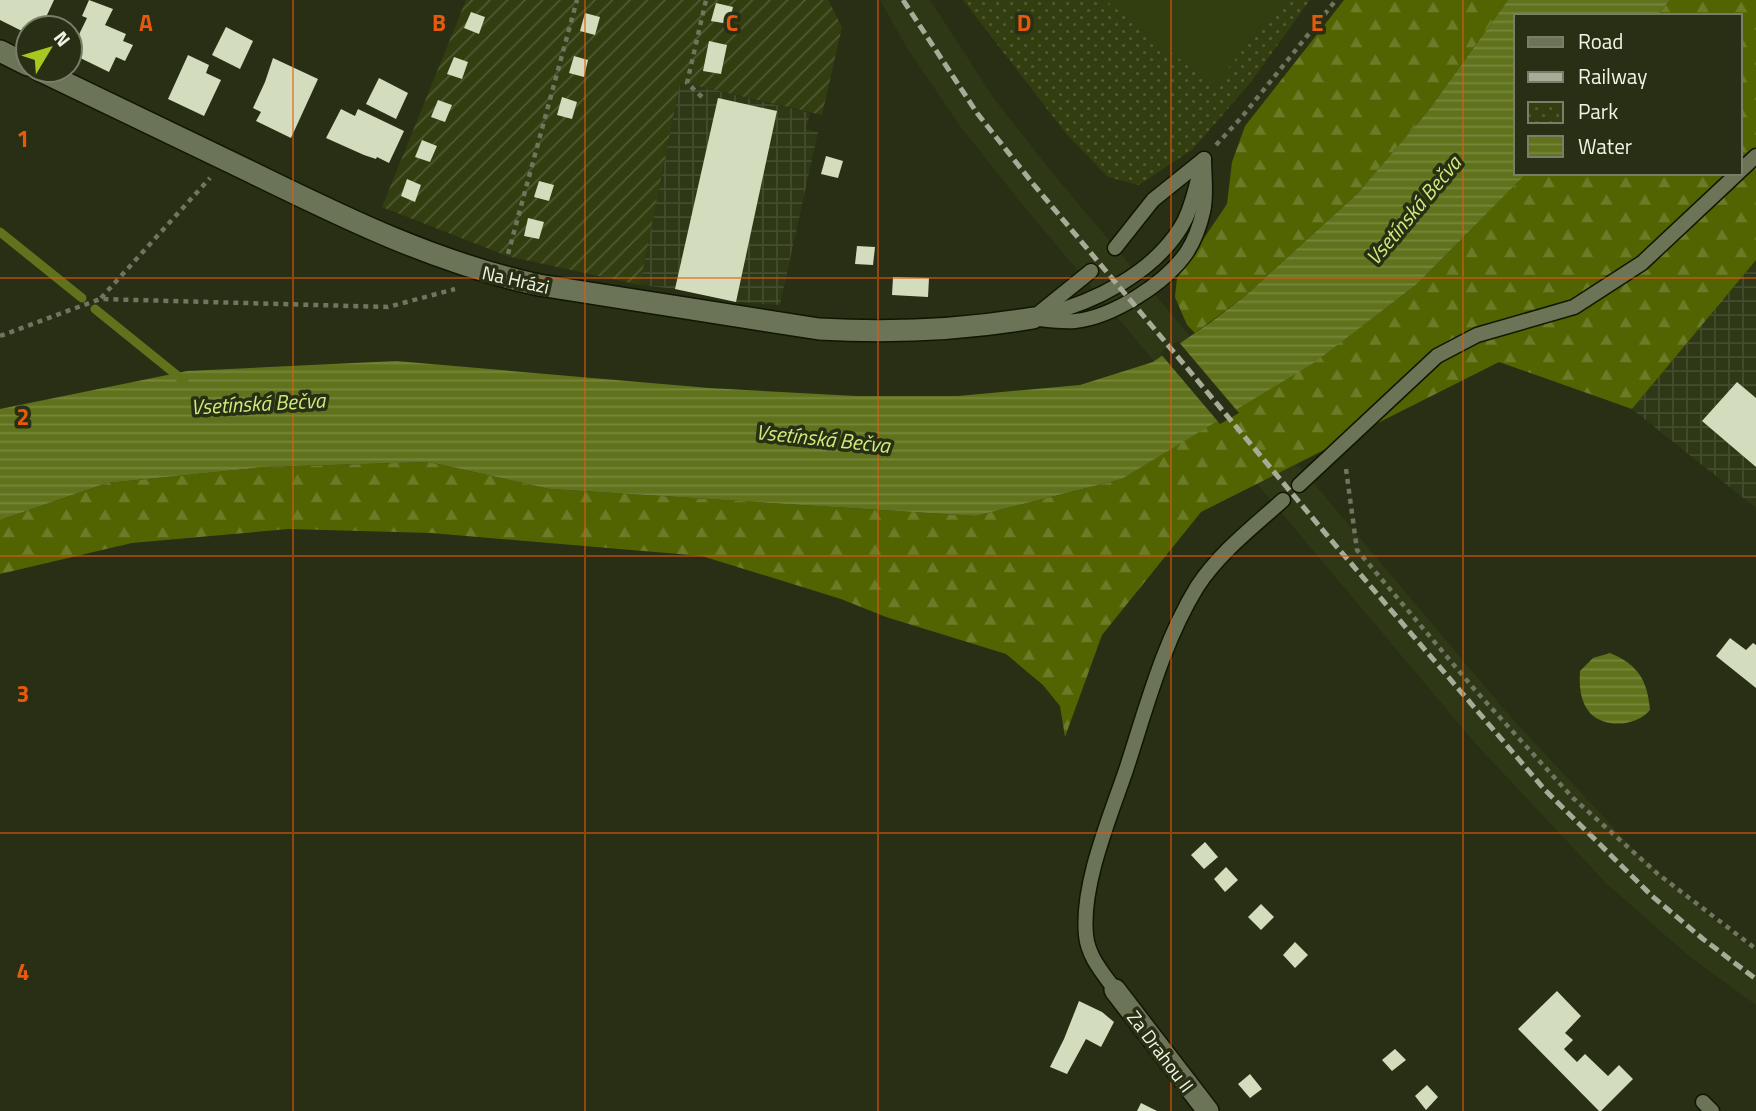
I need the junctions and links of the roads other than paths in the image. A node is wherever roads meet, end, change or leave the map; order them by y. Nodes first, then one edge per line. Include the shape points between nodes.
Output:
1 (68, 84) edge
2 (1756, 156) edge
3 (1742, 169) edge
4 (1736, 175) edge
5 (1115, 248) dead end
6 (1091, 271) dead end
7 (1033, 318) junction
8 (1299, 485) dead end
9 (1283, 500) dead end
10 (1115, 990) joint
11 (1208, 1111) edge

1 - 7 street, Na Hrázi via 350,221 412,248 501,277 819,329 909,329
2 - 3 lane
4 - 8 lane via 1642,263 1574,307 1477,335 1437,356
5 - 7 lane via 1153,200 1204,159 1182,226 1163,252 1096,297
6 - 7 lane
9 - 10 lane via 1219,558 1198,586 1154,684 1095,863 1086,910 1089,953
10 - 11 street, Za Drahou II

